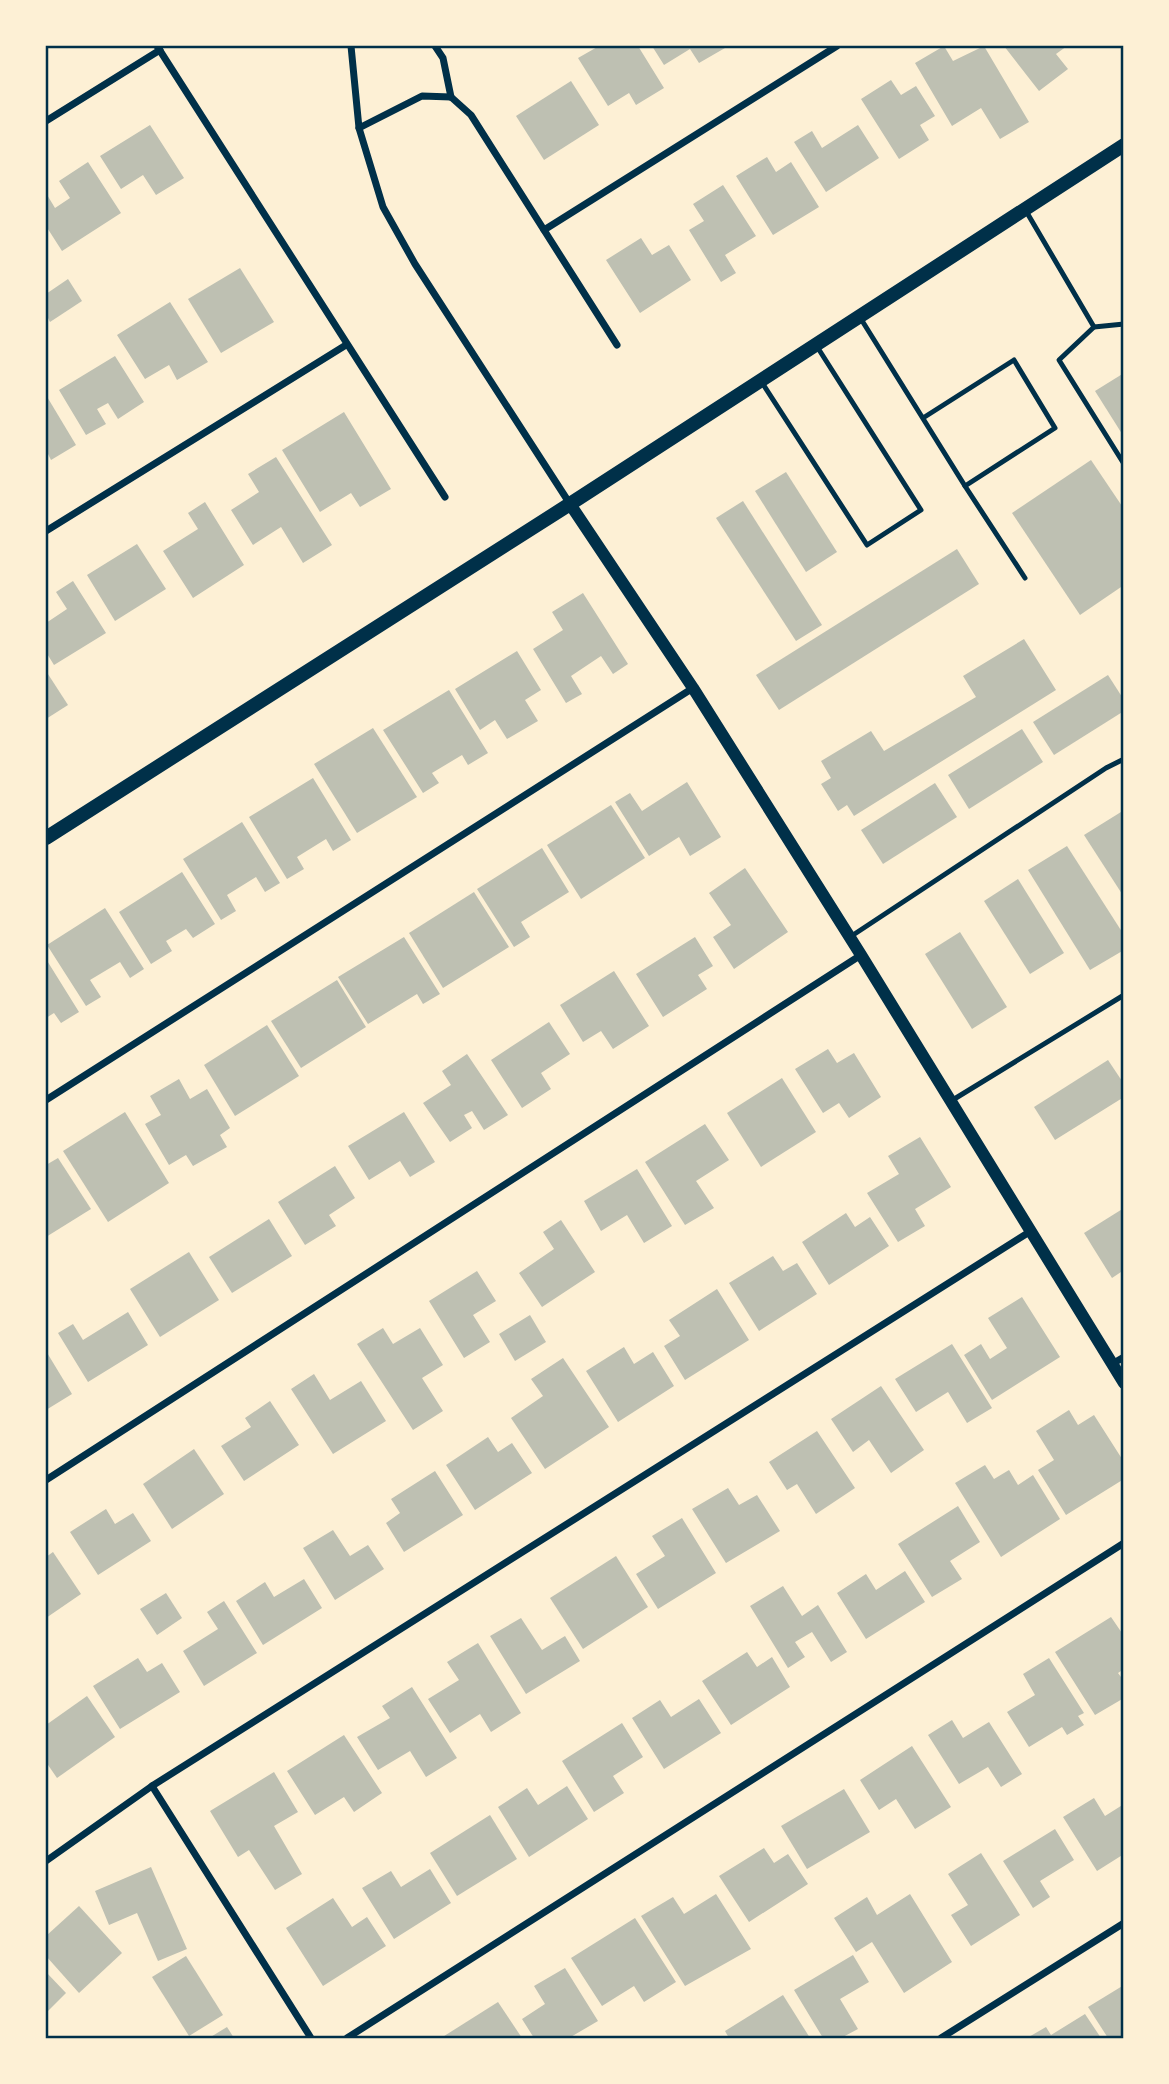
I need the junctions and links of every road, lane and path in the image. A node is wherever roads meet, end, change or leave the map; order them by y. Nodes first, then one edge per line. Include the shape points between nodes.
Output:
1 (351, 46) edge
2 (435, 46) edge
3 (837, 46) edge
4 (158, 48) edge
5 (451, 97) junction
6 (46, 121) edge
7 (359, 128) junction
8 (1124, 145) edge
9 (1025, 208) junction
10 (544, 230) junction
11 (859, 316) junction
12 (1124, 324) edge
13 (1094, 327) junction
14 (346, 345) junction
15 (617, 345) dead end
16 (816, 345) junction
17 (761, 380) junction
18 (923, 418) junction
19 (1124, 464) edge
20 (965, 486) junction
21 (445, 497) dead end
22 (570, 504) junction
23 (46, 531) edge
24 (1025, 578) dead end
25 (693, 688) junction
26 (1124, 759) edge
27 (46, 838) edge
28 (850, 937) junction
29 (862, 955) junction
30 (1124, 995) edge
31 (46, 1100) edge
32 (951, 1101) junction
33 (1031, 1231) junction
34 (1118, 1360) edge
35 (1124, 1383) edge
36 (46, 1479) edge
37 (1124, 1543) edge
38 (152, 1786) junction
39 (46, 1861) edge
40 (1124, 1923) edge
41 (311, 2039) edge
42 (347, 2039) edge
43 (941, 2039) edge

1 - 7 street
2 - 5 street via 443,58
3 - 10 street
4 - 6 street
4 - 14 street
5 - 7 street via 422,96
5 - 10 street via 471,115
7 - 22 street via 383,206 415,264
8 - 9 main road
9 - 11 main road
9 - 13 lane
10 - 15 street
11 - 16 main road
11 - 18 lane
12 - 13 lane
13 - 19 lane via 1059,360
14 - 21 street
14 - 23 street
16 - 17 main road
16 - 17 lane via 921,510 867,545
17 - 22 main road
18 - 20 lane
18 - 20 lane via 1014,360 1055,428
20 - 24 lane
22 - 25 street
22 - 27 main road
25 - 28 street
25 - 31 street
26 - 28 lane
28 - 29 street
29 - 32 street
29 - 36 street
30 - 32 lane
32 - 33 street
33 - 34 street
33 - 38 street
34 - 35 street
37 - 42 street
38 - 39 street
38 - 41 street
40 - 43 street

